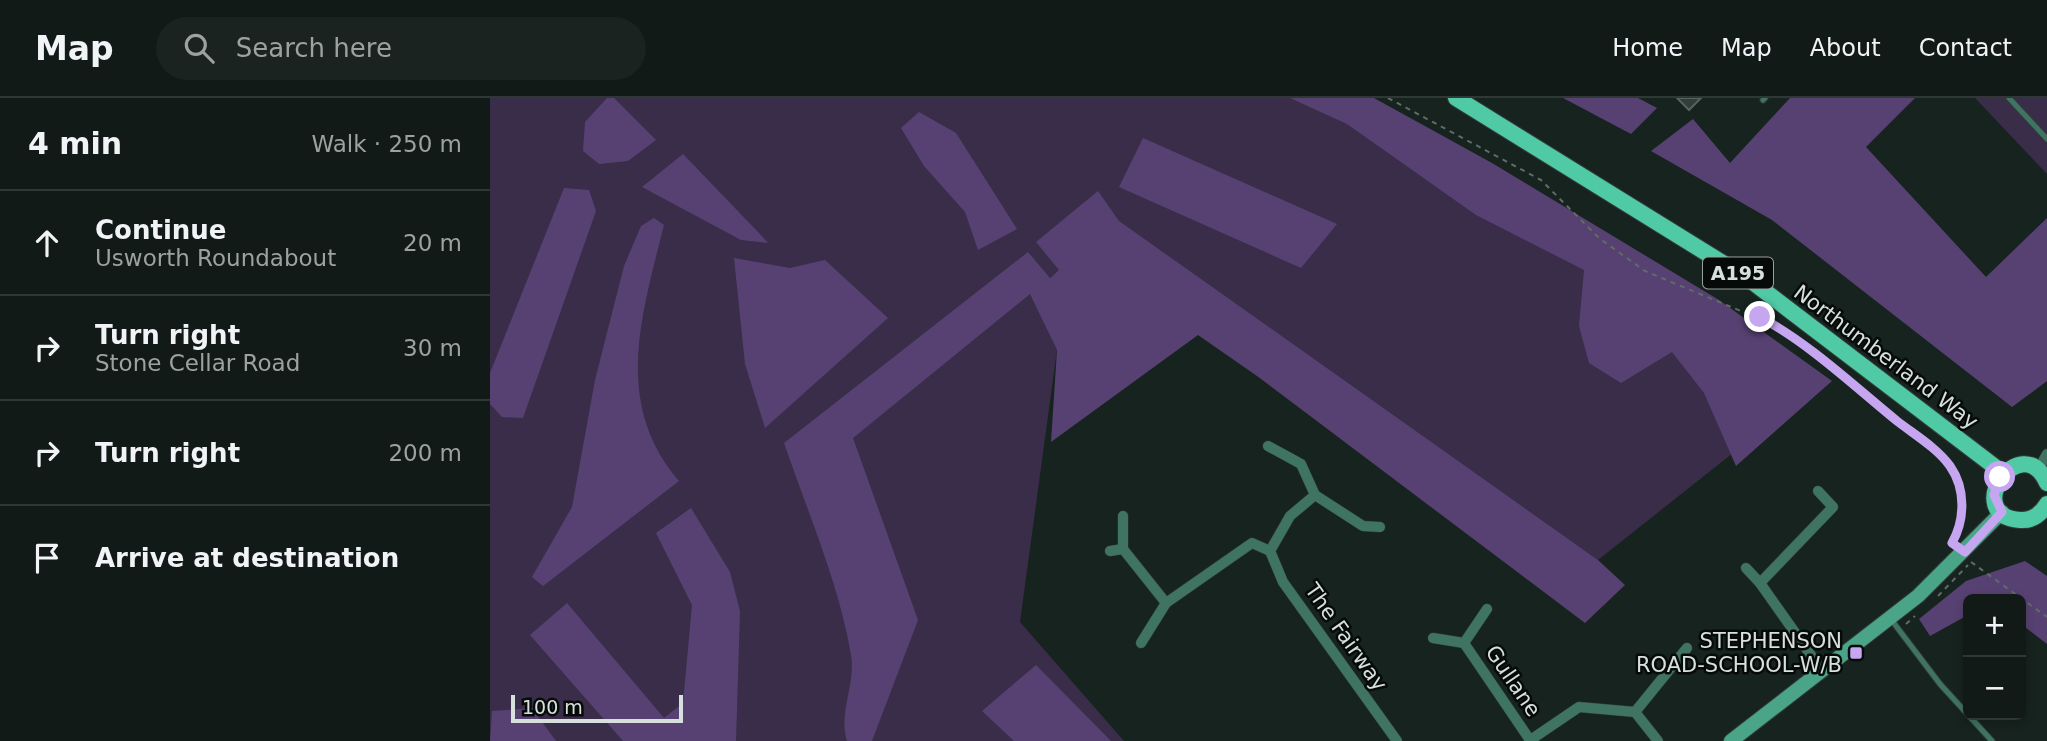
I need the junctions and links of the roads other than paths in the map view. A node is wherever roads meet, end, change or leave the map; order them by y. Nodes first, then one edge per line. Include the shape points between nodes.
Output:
1 (1456, 98) edge
2 (2008, 98) edge
3 (2047, 139) edge
4 (1268, 446) dead end
5 (2047, 454) edge
6 (2003, 473) junction
7 (2042, 476) edge
8 (1818, 491) dead end
9 (1315, 495) junction
10 (2046, 510) edge
11 (2002, 512) junction
12 (1123, 516) dead end
13 (1380, 527) dead end
14 (1123, 549) junction
15 (1111, 551) dead end
16 (1270, 551) junction
17 (1746, 568) dead end
18 (1760, 583) junction
19 (1166, 603) junction
20 (1487, 609) dead end
21 (1890, 618) junction
22 (1433, 638) dead end
23 (1141, 643) dead end
24 (1464, 643) junction
25 (1687, 648) dead end
26 (1822, 671) junction
27 (1635, 712) junction
28 (1397, 741) edge
29 (1530, 741) edge
30 (1658, 741) edge
31 (1731, 741) edge
32 (1992, 741) edge

1 - 6 main road, Northumberland Way / A195 via 1750,280
2 - 3 lane
4 - 9 street via 1301,464
5 - 7 street
6 - 7 main road via 2021,466
6 - 11 main road via 1994,495
8 - 18 street via 1833,507
9 - 13 street via 1363,526
9 - 16 street via 1290,516
10 - 11 main road via 2026,520
11 - 21 street via 1965,552
12 - 14 street
14 - 15 street
14 - 19 street
16 - 19 street via 1252,543
16 - 28 street, The Fairway via 1283,582
17 - 18 street
18 - 26 street
19 - 23 street
20 - 24 street, Gullane
21 - 26 street
21 - 32 lane via 1940,684
22 - 24 street, Gullane
24 - 29 street, Gullane
25 - 27 street
26 - 31 street
27 - 29 street via 1579,707
27 - 30 street

